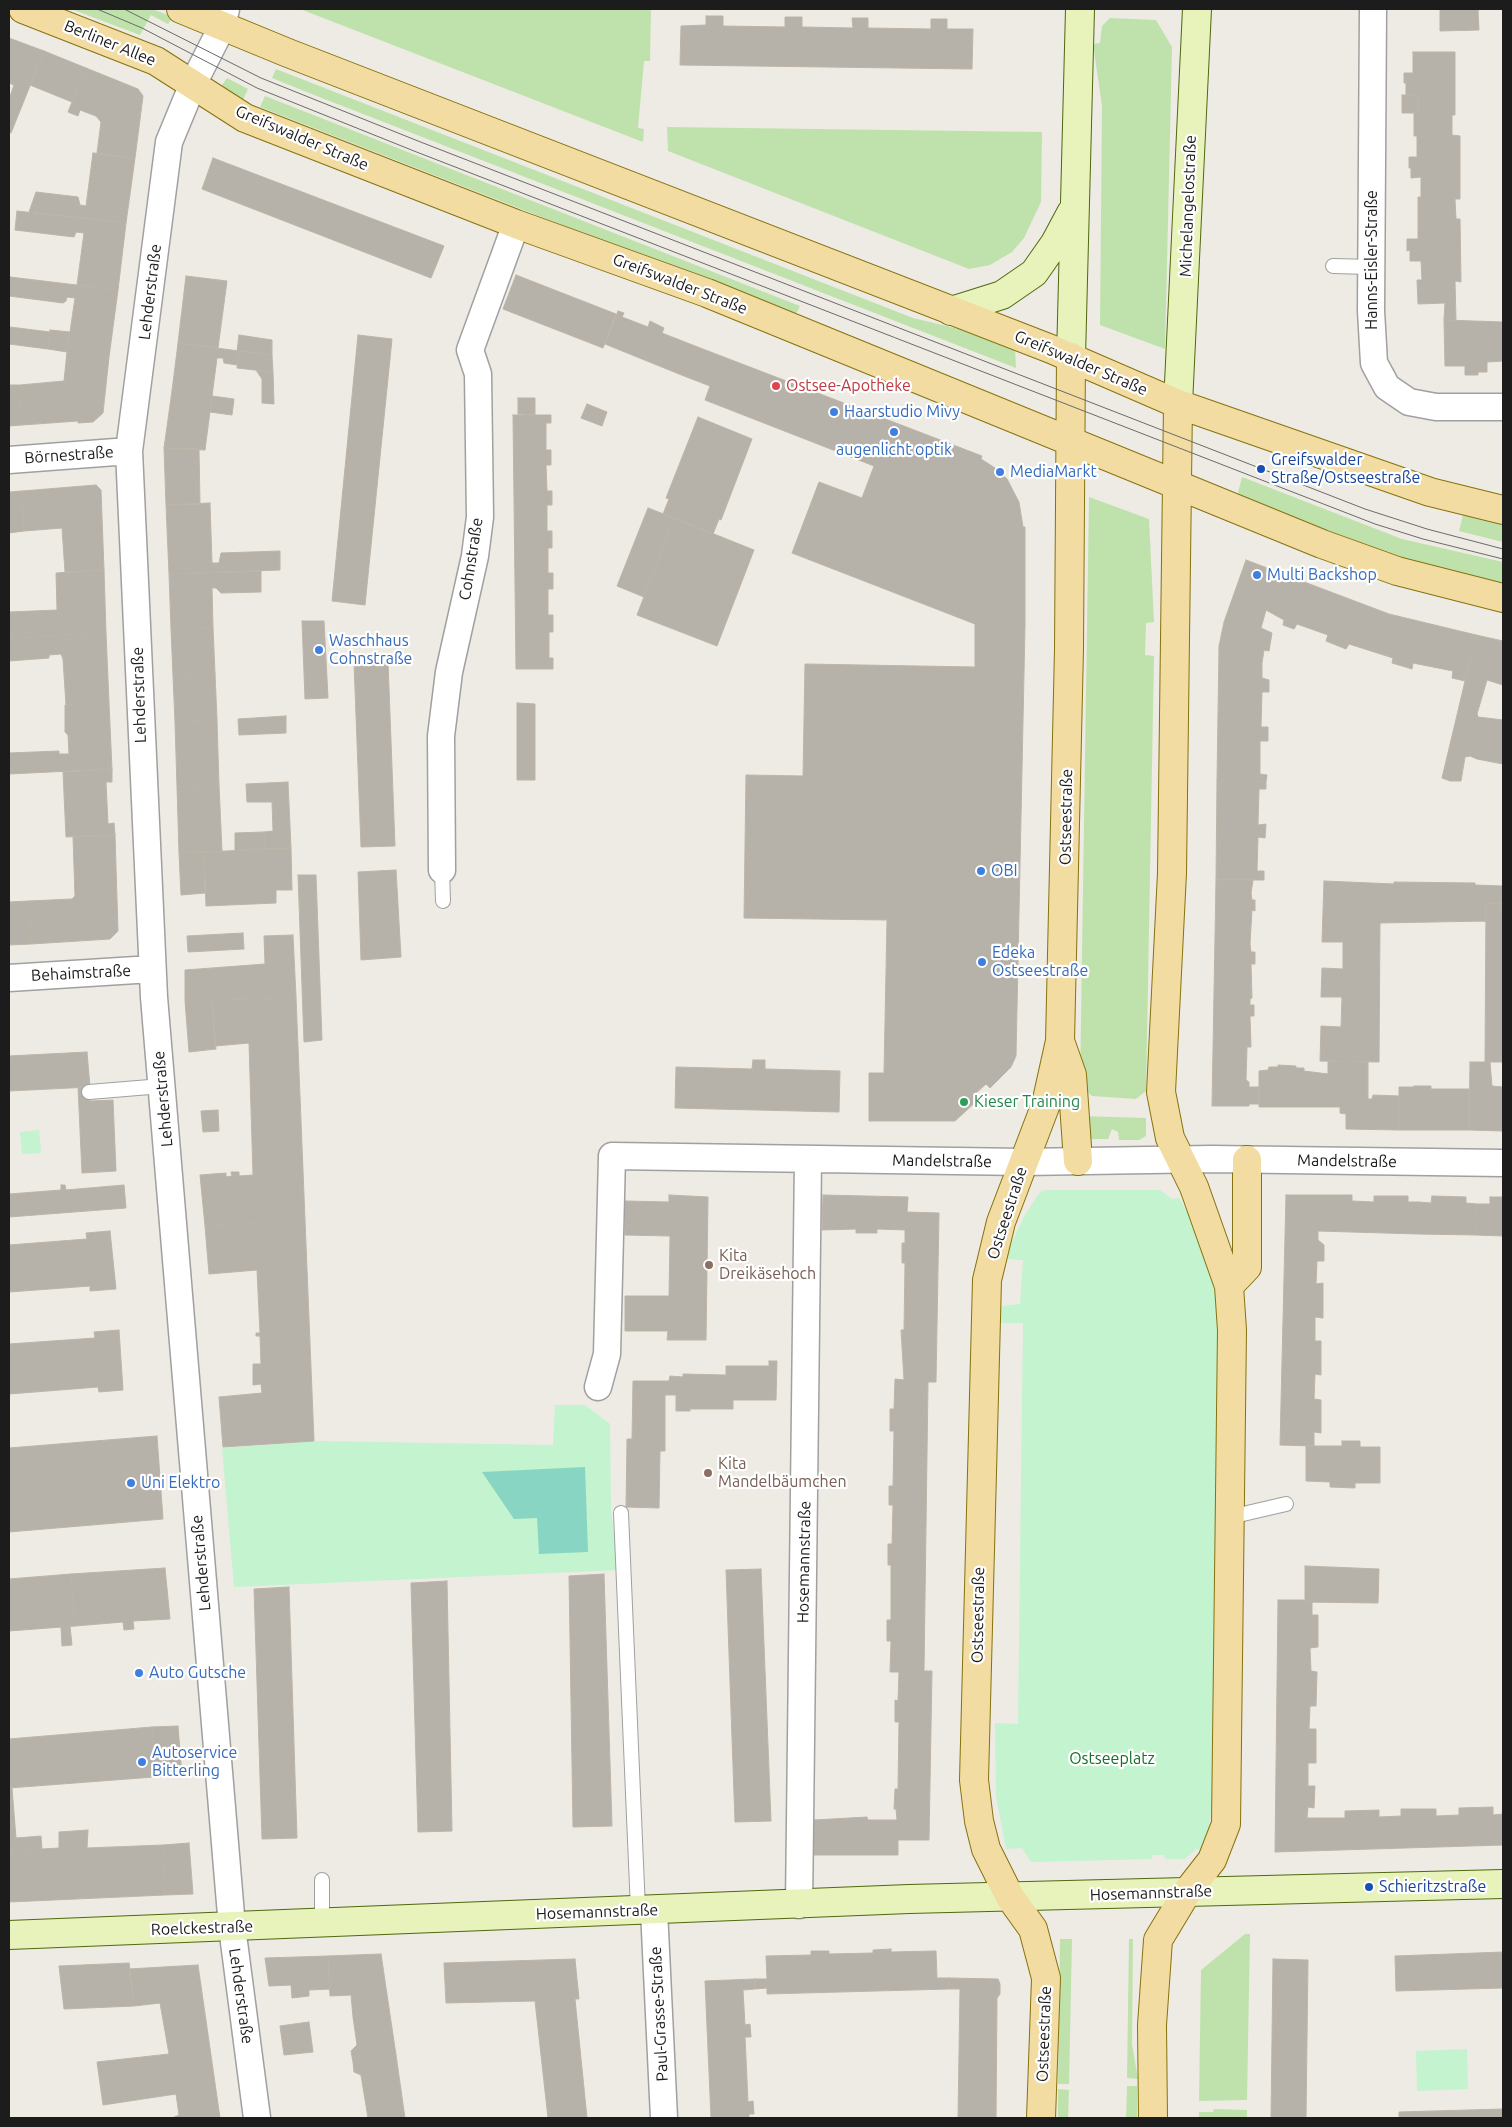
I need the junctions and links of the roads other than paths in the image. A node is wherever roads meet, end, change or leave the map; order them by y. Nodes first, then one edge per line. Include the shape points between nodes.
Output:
1 (23, 9) edge
2 (181, 9) edge
3 (1080, 9) edge
4 (1197, 9) edge
5 (1373, 9) edge
6 (224, 18) edge
7 (193, 84) junction
8 (1074, 207) junction
9 (516, 224) junction
10 (1333, 266) dead end
11 (1372, 267) junction
12 (952, 312) junction
13 (1070, 357) junction
14 (1178, 404) junction
15 (1503, 407) edge
16 (1071, 440) junction
17 (129, 451) junction
18 (9, 460) edge
19 (1176, 485) junction
20 (1503, 510) edge
21 (1503, 598) edge
22 (442, 870) joint
23 (443, 901) dead end
24 (152, 969) junction
25 (9, 978) edge
26 (1060, 1041) junction
27 (162, 1086) junction
28 (89, 1092) dead end
29 (808, 1159) junction
30 (1178, 1159) junction
31 (1248, 1160) junction
32 (1078, 1161) junction
33 (1024, 1162) junction
34 (1503, 1164) edge
35 (1229, 1286) junction
36 (598, 1387) dead end
37 (1286, 1504) dead end
38 (622, 1512) dead end
39 (1230, 1517) junction
40 (322, 1880) dead end
41 (1503, 1884) edge
42 (1186, 1892) junction
43 (1010, 1897) junction
44 (799, 1905) junction
45 (646, 1910) junction
46 (396, 1920) joint
47 (322, 1923) junction
48 (232, 1927) junction
49 (9, 1936) edge
50 (257, 2118) edge
51 (664, 2118) edge
52 (1041, 2118) edge
53 (1152, 2118) edge

1 - 7 main road, Berliner Allee via 145,56
2 - 6 main road
3 - 8 street
4 - 14 street, Michelangelostraße
5 - 11 street, Hanns-Eisler-Straße
6 - 7 street
6 - 12 main road, Greifswalder Straße
7 - 9 main road, Greifswalder Straße via 245,118
7 - 17 street, Lehderstraße via 169,142
8 - 12 street via 1034,273 1002,295
8 - 13 street
9 - 16 main road, Greifswalder Straße via 700,291
9 - 22 street, Cohnstraße via 470,350 478,374 480,517 475,556 449,672 441,736
10 - 11 lane
11 - 15 street, Hanns-Eisler-Straße via 1372,351 1378,374 1388,386 1400,397 1420,406
12 - 13 main road, Greifswalder Straße
13 - 14 main road, Greifswalder Straße
13 - 16 main road, Ostseestraße
14 - 19 main road
14 - 20 main road, Greifswalder Straße via 1421,489
16 - 19 main road, Greifswalder Straße
16 - 26 main road, Ostseestraße
17 - 18 street, Börnestraße
17 - 24 street, Lehderstraße
19 - 21 main road, Greifswalder Straße via 1397,571
19 - 30 main road via 1172,872 1161,1092 1170,1138
22 - 23 lane, Cohnstraße
24 - 25 street, Behaimstraße
24 - 27 street, Lehderstraße
26 - 32 main road via 1072,1075
26 - 33 main road, Ostseestraße via 1046,1104
27 - 28 lane
27 - 48 street, Lehderstraße
29 - 33 street, Mandelstraße
29 - 36 street, Mandelstraße via 612,1156 607,1354
29 - 44 street, Hosemannstraße
30 - 31 street, Mandelstraße
30 - 32 street, Mandelstraße
30 - 35 main road via 1194,1187
31 - 34 street, Mandelstraße
31 - 35 main road via 1247,1267
32 - 33 street, Mandelstraße
33 - 43 main road, Ostseestraße via 1001,1222 988,1280 974,1780 986,1849
35 - 39 main road via 1232,1330
37 - 39 lane
38 - 45 lane
39 - 42 main road via 1226,1824 1212,1860
40 - 47 lane
41 - 42 street, Hosemannstraße
42 - 43 street, Hosemannstraße
42 - 53 main road via 1158,1940 1152,2025
43 - 44 street, Hosemannstraße
43 - 52 main road, Ostseestraße via 1033,1929 1046,1978
44 - 45 street, Hosemannstraße
45 - 46 street, Hosemannstraße
45 - 51 street, Paul-Grasse-Straße
46 - 47 street, Roelckestraße
47 - 48 street, Roelckestraße
48 - 49 street, Roelckestraße
48 - 50 street, Lehderstraße

